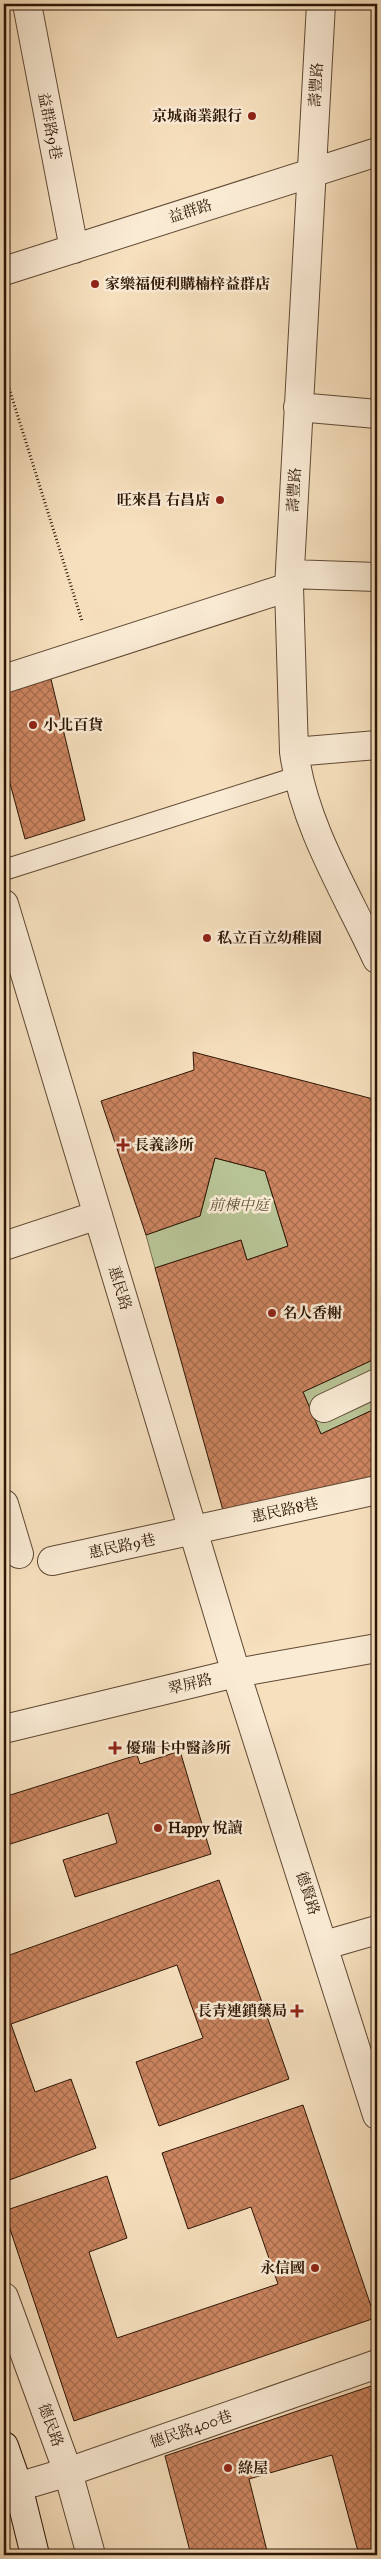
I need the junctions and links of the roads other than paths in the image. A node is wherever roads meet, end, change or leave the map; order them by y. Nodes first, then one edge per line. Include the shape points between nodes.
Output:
1 (26, 4) edge
2 (321, 4) edge
3 (377, 152) edge
4 (311, 173) junction
5 (74, 249) junction
6 (4, 271) edge
7 (298, 407) junction
8 (377, 414) edge
9 (377, 576) edge
10 (290, 581) junction
11 (4, 679) edge
12 (377, 745) edge
13 (296, 765) junction
14 (4, 870) edge
15 (4, 904) edge
16 (375, 948) edge
17 (98, 1215) junction
18 (4, 1246) edge
19 (377, 1383) edge
20 (324, 1408) dead end
21 (377, 1490) edge
22 (4, 1504) edge
23 (193, 1530) junction
24 (19, 1554) dead end
25 (52, 1561) dead end
26 (377, 1648) edge
27 (236, 1672) junction
28 (4, 1729) edge
29 (377, 1930) edge
30 (325, 1945) junction
31 (377, 2115) edge
32 (4, 2297) edge
33 (377, 2364) edge
34 (4, 2446) edge
35 (68, 2472) junction
36 (11, 2489) edge
37 (35, 2555) edge
38 (91, 2555) edge

1 - 5 street, 益群路9巷
2 - 4 street, 壽豐路
3 - 4 street, 益群路
4 - 5 street, 益群路
4 - 7 street, 壽豐路
5 - 6 street, 益群路
7 - 8 street
7 - 10 street, 壽豐路
9 - 10 street
10 - 11 street
10 - 13 street, 壽豐路
12 - 13 street
13 - 14 lane
13 - 16 street, 壽豐路 via 316,832
15 - 17 street, 惠民路
17 - 18 street
17 - 23 street, 惠民路
19 - 20 street
21 - 23 street, 惠民路8巷
22 - 24 street
23 - 25 street, 惠民路9巷
23 - 27 street, 惠民路
26 - 27 street, 翠屏路
27 - 28 street, 翠屏路
27 - 30 street, 德賢路
29 - 30 street
30 - 31 street, 德賢路
32 - 35 street, 德民路
33 - 35 street, 德民路400巷
34 - 36 street
35 - 36 street, 德民路400巷
35 - 38 street, 德民路
36 - 37 street

